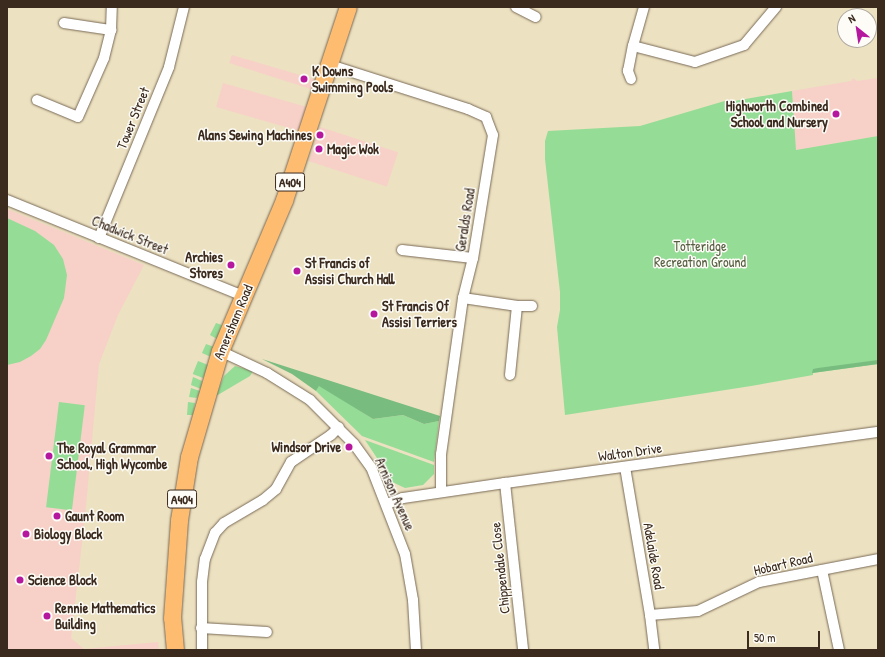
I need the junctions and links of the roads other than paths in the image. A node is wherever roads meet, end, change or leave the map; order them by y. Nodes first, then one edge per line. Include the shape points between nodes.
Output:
1 (112, 7) edge
2 (184, 7) edge
3 (348, 7) edge
4 (516, 7) edge
5 (644, 7) edge
6 (776, 7) edge
7 (536, 17) dead end
8 (64, 23) dead end
9 (111, 30) junction
10 (634, 46) junction
11 (330, 65) junction
12 (631, 79) dead end
13 (36, 100) dead end
14 (7, 200) edge
15 (99, 238) junction
16 (402, 250) dead end
17 (473, 258) junction
18 (243, 296) junction
19 (463, 298) junction
20 (517, 306) junction
21 (532, 306) dead end
22 (220, 351) junction
23 (510, 375) dead end
24 (339, 427) junction
25 (878, 432) edge
26 (625, 467) junction
27 (504, 483) junction
28 (442, 492) junction
29 (387, 504) junction
30 (878, 559) edge
31 (822, 570) junction
32 (650, 615) junction
33 (202, 628) junction
34 (267, 632) dead end
35 (175, 650) edge
36 (202, 650) edge
37 (416, 650) edge
38 (523, 650) edge
39 (654, 650) edge
40 (839, 650) edge

1 - 9 street
2 - 15 street, Tower Street via 169,67
3 - 11 main road, Amersham Road / A404
4 - 7 street
5 - 10 street
6 - 10 street via 744,45 695,62
8 - 9 street
9 - 13 street via 104,58 78,117
10 - 12 street via 628,71
11 - 17 street, Geralds Road via 486,117 493,135
11 - 18 main road, Amersham Road / A404 via 284,200
14 - 15 street, Chadwick Street
15 - 18 street, Chadwick Street
16 - 17 street
17 - 19 street, Geralds Road
18 - 22 main road, Amersham Road / A404
19 - 20 street
19 - 28 street, Geralds Road via 441,454
20 - 21 street
20 - 23 street
22 - 24 street, Arnison Avenue via 284,382 310,400
22 - 35 main road, Amersham Road / A404 via 189,457 179,520 172,618
24 - 29 street, Arnison Avenue via 371,467
24 - 33 street via 291,462 276,488 263,500 224,523 215,533 205,559
25 - 26 street, Walton Drive
26 - 27 street, Walton Drive
26 - 32 street, Adelaide Road
27 - 28 street, Walton Drive
27 - 38 street, Chippendale Close
28 - 29 street, Walton Drive via 403,498
29 - 37 street, Arnison Avenue via 406,554 413,600
30 - 31 street, Hobart Road
31 - 32 street, Hobart Road via 760,582 698,611
31 - 40 street
32 - 39 street, Adelaide Road
33 - 34 street
33 - 36 street

